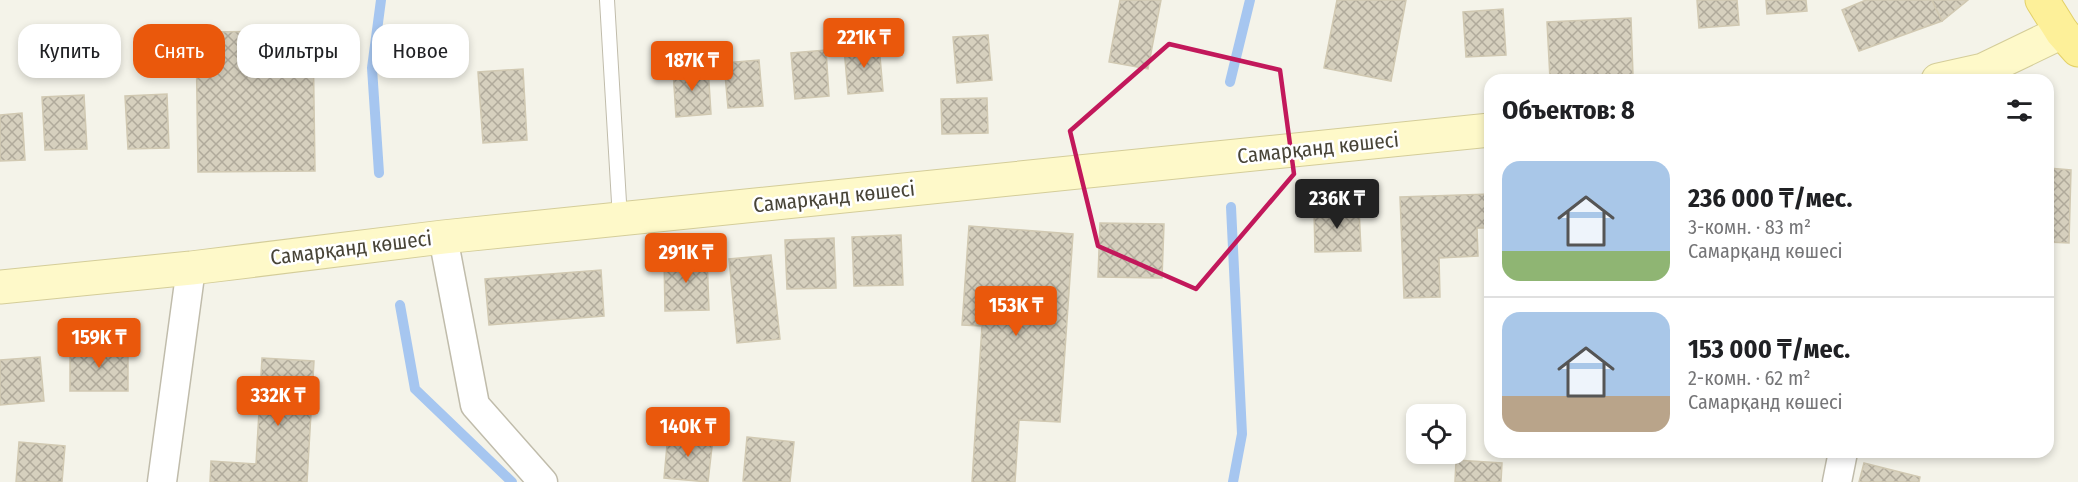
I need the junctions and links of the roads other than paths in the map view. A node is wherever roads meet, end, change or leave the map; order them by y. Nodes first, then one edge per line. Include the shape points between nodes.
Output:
1 (607, 0) edge
2 (2042, 0) edge
3 (2070, 41) edge
4 (1965, 74) edge
5 (1484, 131) edge
6 (620, 219) junction
7 (443, 237) junction
8 (191, 268) junction
9 (0, 287) edge
10 (1842, 458) edge
11 (162, 482) edge
12 (543, 482) edge
13 (1837, 482) edge

1 - 6 lane
2 - 3 main road
3 - 4 street
5 - 6 street, Самарқанд көшесі
6 - 7 street, Самарқанд көшесі
7 - 8 street, Самарқанд көшесі
7 - 12 street via 475,405
8 - 9 street, Самарқанд көшесі
8 - 11 street
10 - 13 street

